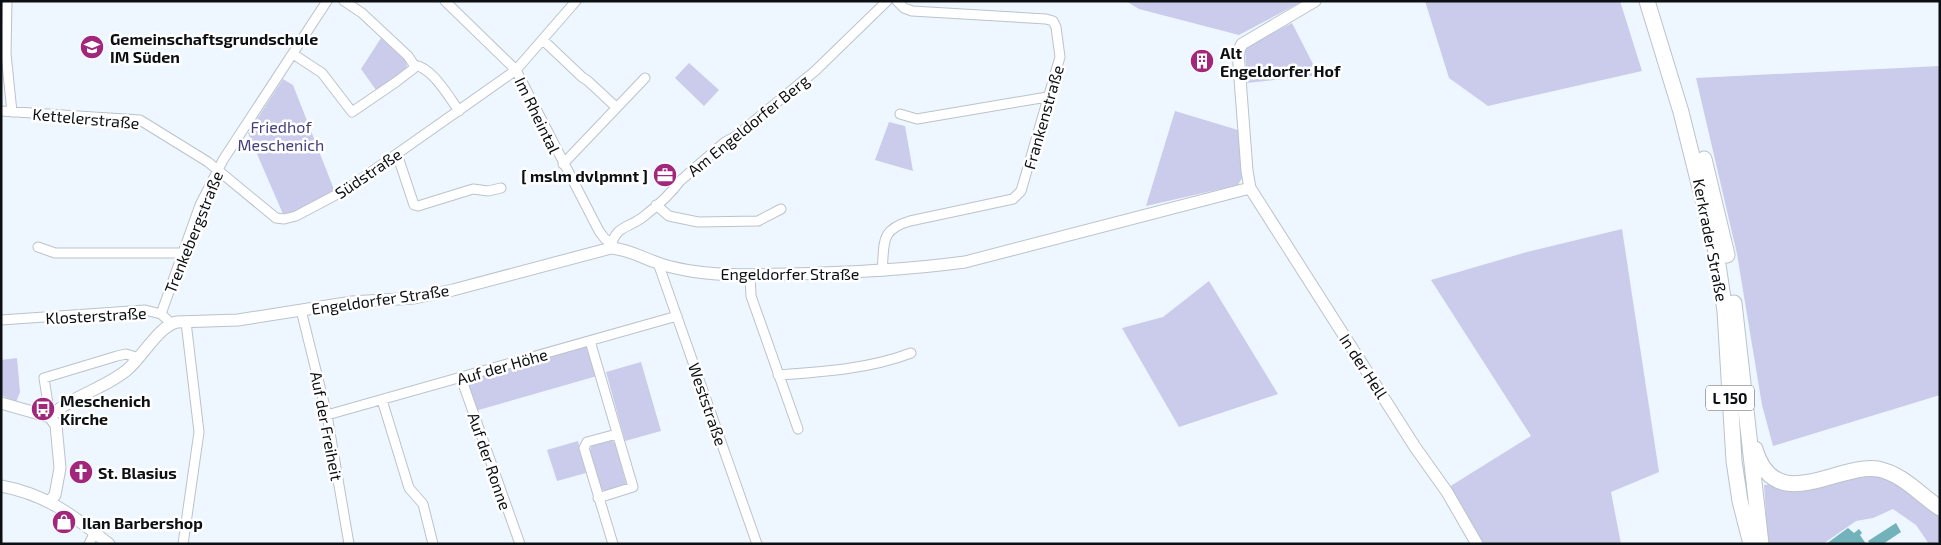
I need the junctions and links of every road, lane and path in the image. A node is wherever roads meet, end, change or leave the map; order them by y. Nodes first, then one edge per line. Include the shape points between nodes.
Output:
1 (7, 1) edge
2 (327, 1) edge
3 (344, 1) edge
4 (445, 1) edge
5 (576, 1) edge
6 (887, 1) edge
7 (896, 1) edge
8 (1316, 1) edge
9 (1647, 1) edge
10 (1658, 1) edge
11 (543, 40) junction
12 (293, 54) junction
13 (414, 66) junction
14 (516, 70) junction
15 (645, 78) dead end
16 (1048, 97) junction
17 (616, 107) junction
18 (1, 111) edge
19 (459, 111) junction
20 (12, 112) junction
21 (900, 114) dead end
22 (397, 154) junction
23 (563, 164) junction
24 (218, 170) junction
25 (500, 188) dead end
26 (1250, 188) junction
27 (656, 205) junction
28 (781, 209) dead end
29 (612, 245) junction
30 (38, 247) dead end
31 (182, 253) junction
32 (658, 263) junction
33 (882, 271) junction
34 (750, 275) junction
35 (301, 310) junction
36 (161, 314) junction
37 (677, 316) junction
38 (1, 320) edge
39 (186, 322) junction
40 (171, 323) junction
41 (590, 341) junction
42 (911, 353) dead end
43 (139, 358) junction
44 (778, 376) junction
45 (461, 378) junction
46 (382, 400) junction
47 (1, 403) edge
48 (327, 415) junction
49 (50, 417) junction
50 (1748, 420) junction
51 (798, 429) dead end
52 (617, 434) junction
53 (1, 486) edge
54 (598, 498) junction
55 (50, 501) junction
56 (1940, 508) edge
57 (94, 532) junction
58 (89, 544) edge
59 (109, 544) edge
60 (183, 544) edge
61 (349, 544) edge
62 (433, 544) edge
63 (520, 544) edge
64 (613, 544) edge
65 (757, 544) edge
66 (1477, 544) edge
67 (1751, 544) edge
68 (1761, 544) edge

1 - 20 street via 6,54
2 - 12 street, Trenkebergstraße
3 - 13 street via 362,13 408,56
4 - 14 street, Im Rheintal
5 - 11 street, Südstraße
6 - 27 street, Am Engeldorfer Berg via 815,71 726,142
7 - 16 street, Frankenstraße via 912,11 1053,21 1060,56
8 - 26 street via 1242,44 1238,52
9 - 67 highway, Kerkrader Straße / L 150 via 1681,112 1716,252 1725,311 1734,461
10 - 50 highway, Kerkrader Straße / L 150 via 1688,98 1723,235
11 - 14 street, Südstraße
11 - 17 street
12 - 13 street via 322,74 352,112
12 - 24 street, Trenkebergstraße
13 - 19 street via 423,68
14 - 19 street, Südstraße
14 - 23 street, Im Rheintal
15 - 17 street
16 - 21 street via 917,119
16 - 33 street, Frankenstraße via 1018,195 895,226 886,236
17 - 23 street
18 - 20 street, Kettelerstraße
19 - 22 street, Südstraße
20 - 24 street, Kettelerstraße via 140,120
22 - 24 street, Südstraße via 306,212 284,219 276,218
22 - 25 street via 414,205 473,189 488,191
23 - 29 street, Im Rheintal via 599,231
24 - 31 street, Trenkebergstraße via 200,205
26 - 33 street, Engeldorfer Straße via 965,262
26 - 66 street, In der Hell via 1447,492
27 - 28 street via 669,216 698,222 758,221
27 - 29 street, Am Engeldorfer Berg via 616,234
29 - 32 street, Engeldorfer Straße
29 - 35 street, Engeldorfer Straße via 454,290 414,298 352,302
30 - 31 street via 65,253
31 - 36 street, Trenkebergstraße
32 - 34 street, Engeldorfer Straße via 691,271
32 - 37 street, Weststraße
33 - 34 street, Engeldorfer Straße
34 - 44 street via 752,296
35 - 39 street, Engeldorfer Straße via 238,320
35 - 48 street, Auf der Freiheit
36 - 38 street, Klosterstraße via 145,310
36 - 40 street, Klosterstraße
37 - 41 street, Auf der Höhe
37 - 65 street, Weststraße
39 - 40 street, Klosterstraße
39 - 60 street via 199,432
40 - 43 street
41 - 45 street, Auf der Höhe
41 - 52 street
42 - 44 street via 831,371
43 - 49 street via 118,378 60,406
43 - 49 street via 126,354 44,378
44 - 51 street
45 - 46 street, Auf der Höhe
45 - 63 street, Auf der Ronne
46 - 48 street, Auf der Höhe
46 - 62 street via 409,488 423,504
47 - 49 street
48 - 61 street, Auf der Freiheit
49 - 55 street via 56,425 60,468 55,495
50 - 56 highway via 1759,461 1776,478 1808,483 1859,470 1878,470 1902,478
50 - 68 highway, Kerkrader Straße / L 150
52 - 54 street via 584,444
52 - 54 street via 633,487
53 - 55 street
54 - 64 street
55 - 57 street
57 - 58 street
57 - 59 street

